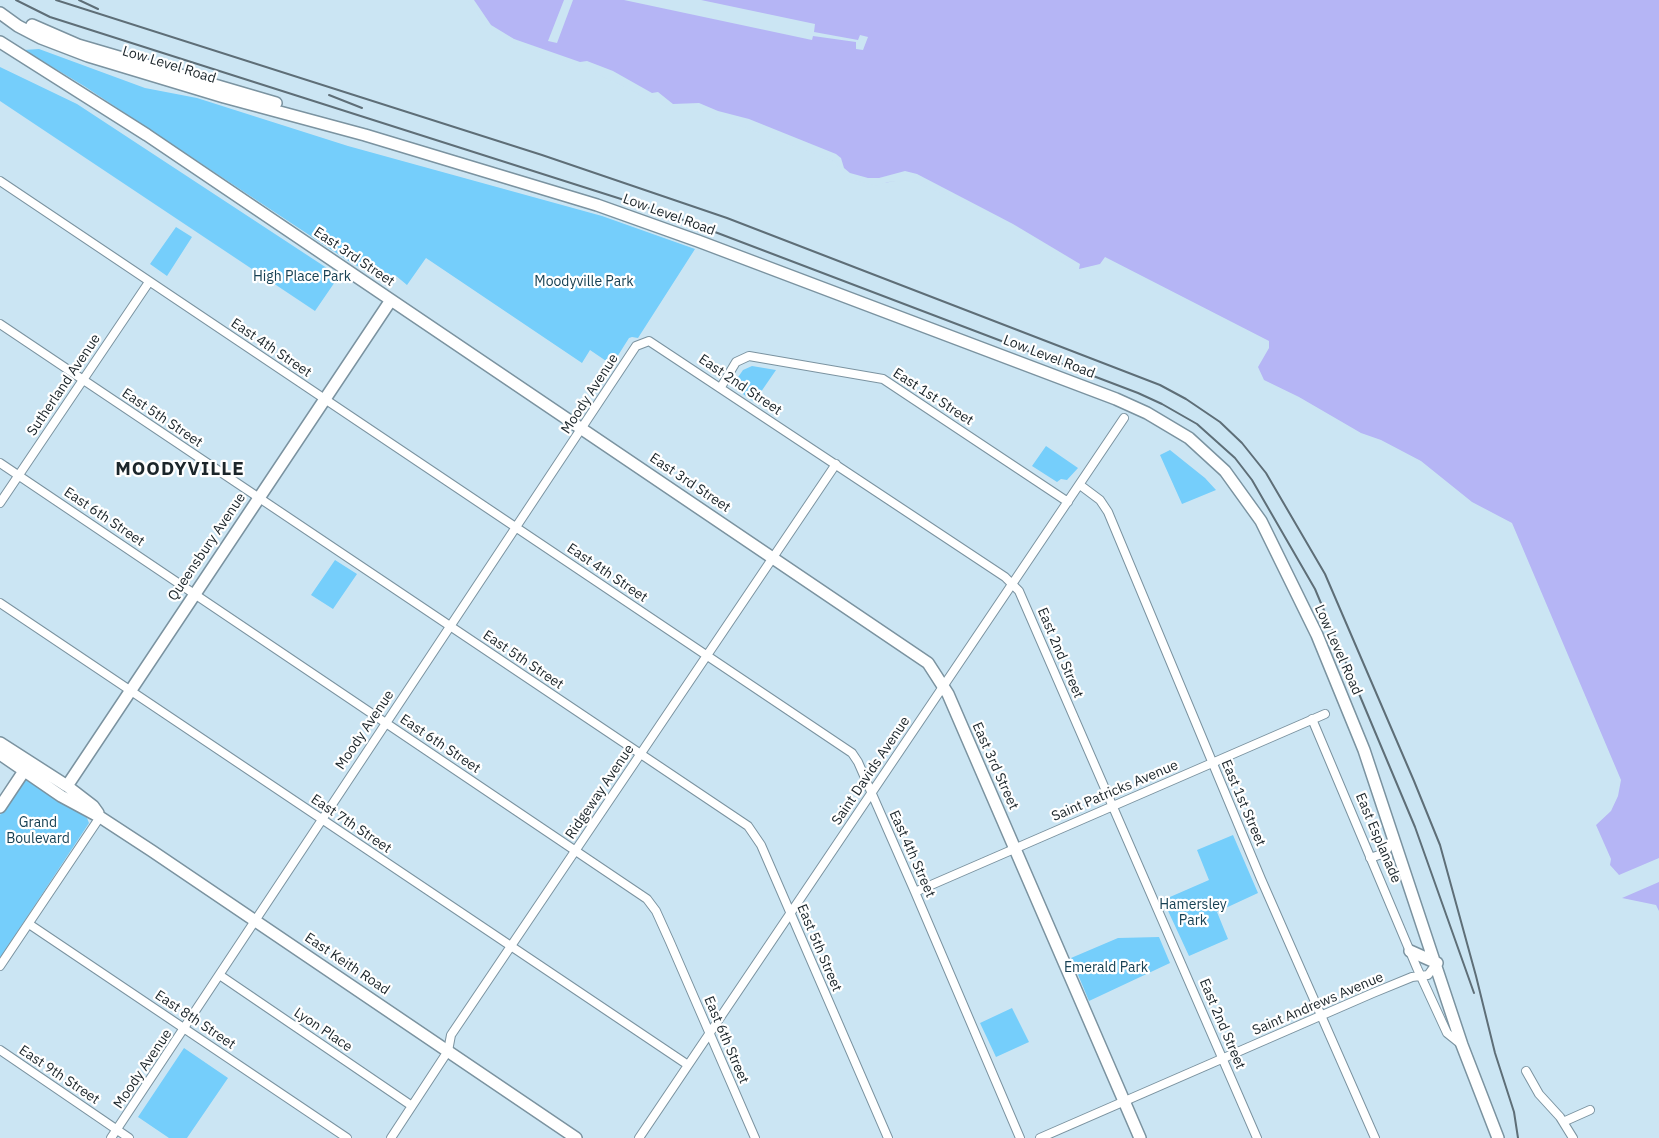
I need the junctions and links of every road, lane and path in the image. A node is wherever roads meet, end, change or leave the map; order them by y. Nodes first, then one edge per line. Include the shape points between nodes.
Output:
1 (0, 12) edge
2 (0, 42) edge
3 (0, 181) edge
4 (148, 282) junction
5 (391, 300) junction
6 (0, 324) edge
7 (646, 342) joint
8 (83, 380) junction
9 (721, 387) junction
10 (325, 400) junction
11 (1124, 418) dead end
12 (583, 429) junction
13 (0, 462) edge
14 (836, 464) junction
15 (19, 475) junction
16 (1080, 485) junction
17 (258, 498) junction
18 (1068, 502) junction
19 (0, 503) edge
20 (516, 528) junction
21 (773, 558) junction
22 (1014, 584) junction
23 (194, 594) junction
24 (0, 603) edge
25 (450, 626) junction
26 (707, 656) junction
27 (943, 685) junction
28 (129, 690) junction
29 (1325, 714) dead end
30 (1312, 719) junction
31 (385, 722) junction
32 (0, 743) edge
33 (0, 754) edge
34 (641, 754) junction
35 (1212, 763) junction
36 (27, 767) junction
37 (43, 784) junction
38 (67, 786) junction
39 (871, 792) junction
40 (74, 804) junction
41 (1112, 806) junction
42 (0, 807) edge
43 (100, 817) junction
44 (321, 818) junction
45 (1394, 837) junction
46 (1015, 848) junction
47 (576, 850) junction
48 (1370, 858) junction
49 (915, 892) junction
50 (791, 914) junction
51 (256, 920) junction
52 (29, 924) junction
53 (511, 947) junction
54 (1410, 951) junction
55 (1437, 963) junction
56 (0, 966) edge
57 (1417, 968) junction
58 (221, 976) junction
59 (1412, 977) junction
60 (1422, 978) junction
61 (1321, 1016) junction
62 (185, 1028) junction
63 (710, 1034) junction
64 (1462, 1045) junction
65 (0, 1050) edge
66 (448, 1051) junction
67 (1223, 1059) junction
68 (688, 1065) junction
69 (1526, 1071) dead end
70 (1124, 1102) junction
71 (412, 1106) junction
72 (1590, 1110) dead end
73 (1563, 1122) junction
74 (116, 1130) junction
75 (111, 1138) edge
76 (129, 1138) edge
77 (347, 1138) edge
78 (391, 1138) edge
79 (576, 1138) edge
80 (639, 1138) edge
81 (755, 1138) edge
82 (888, 1138) edge
83 (1020, 1138) edge
84 (1040, 1138) edge
85 (1140, 1138) edge
86 (1257, 1138) edge
87 (1375, 1138) edge
88 (1498, 1138) edge
89 (1573, 1138) edge

1 - 45 street, Low Level Road via 18,26 88,56 338,126 597,205 689,237 1147,412 1189,438 1225,471 1261,521 1321,644 1361,742
2 - 5 street, East 3rd Street via 147,135
3 - 4 street, East 4th Street
4 - 8 street, Sutherland Avenue
4 - 10 street, East 4th Street
5 - 10 street, Queensbury Avenue
5 - 12 street, East 3rd Street
6 - 8 street, East 5th Street
7 - 9 street, East 2nd Street via 653,342
7 - 12 street, Moody Avenue via 636,346
8 - 15 street, Sutherland Avenue
8 - 17 street, East 5th Street
9 - 14 street, East 2nd Street
9 - 18 street, East 1st Street via 736,362 749,356 883,379
10 - 17 street, Queensbury Avenue
10 - 20 street, East 4th Street
11 - 16 street, Saint Davids Avenue
12 - 20 street, Moody Avenue
12 - 21 street, East 3rd Street
13 - 15 street, East 6th Street
14 - 21 street, Ridgeway Avenue
14 - 22 street, East 2nd Street
15 - 19 street, Sutherland Avenue
15 - 23 street, East 6th Street
16 - 18 street, Saint Davids Avenue
16 - 35 street, East 1st Street via 1100,500 1108,512
17 - 23 street, Queensbury Avenue
17 - 25 street, East 5th Street
18 - 22 street, Saint Davids Avenue
20 - 25 street, Moody Avenue
20 - 26 street, East 4th Street
21 - 26 street, Ridgeway Avenue
21 - 27 street, East 3rd Street via 921,656
22 - 27 street, Saint Davids Avenue
22 - 41 street, East 2nd Street via 1020,591
23 - 28 street, Queensbury Avenue
23 - 31 street, East 6th Street
24 - 28 street, East 7th Street
25 - 31 street, Moody Avenue
25 - 34 street, East 5th Street
26 - 34 street, Ridgeway Avenue
26 - 39 street, East 4th Street via 852,753
27 - 39 street, Saint Davids Avenue
27 - 46 street, East 3rd Street
28 - 38 street, Queensbury Avenue
28 - 44 street, East 7th Street
29 - 30 street, Saint Patricks Avenue
30 - 35 street, Saint Patricks Avenue
30 - 48 street, East Esplanade
31 - 44 street, Moody Avenue
31 - 47 street, East 6th Street
32 - 36 street, East Keith Road
33 - 36 street, East Keith Road
34 - 47 street, Ridgeway Avenue
34 - 50 street, East 5th Street via 748,826 761,845
35 - 41 street, Saint Patricks Avenue
35 - 61 street, East 1st Street
36 - 37 street, East Keith Road
36 - 38 street, East Keith Road
36 - 42 street
37 - 38 street via 62,789
37 - 40 street, East Keith Road
38 - 40 street
38 - 43 street, East Keith Road via 93,806
39 - 49 street, East 4th Street
39 - 50 street, Saint Davids Avenue
40 - 43 street, East Keith Road
41 - 46 street, Saint Patricks Avenue
41 - 67 street, East 2nd Street
43 - 51 street, East Keith Road
43 - 52 street
44 - 51 street, Moody Avenue
44 - 53 street, East 7th Street
45 - 48 street via 1385,853
45 - 55 street, Low Level Road
46 - 49 street, Saint Patricks Avenue
46 - 70 street, East 3rd Street
47 - 53 street, Ridgeway Avenue
47 - 63 street, East 6th Street via 652,905
48 - 54 street, East Esplanade
49 - 83 street, East 4th Street
50 - 63 street, Saint Davids Avenue
50 - 82 street, East 5th Street
51 - 58 street, Moody Avenue
51 - 66 street, East Keith Road
52 - 56 street
52 - 62 street, East 8th Street
53 - 66 street, Ridgeway Avenue via 451,1035
53 - 68 street, East 7th Street
54 - 55 street
54 - 57 street, East Esplanade
55 - 60 street
55 - 64 street, East Esplanade
57 - 59 street
57 - 60 street, East Esplanade
58 - 62 street, Moody Avenue
58 - 71 street, Lyon Place
59 - 60 street, Saint Andrews Avenue
59 - 61 street, Saint Andrews Avenue
60 - 64 street, East Esplanade via 1447,1033
61 - 67 street, Saint Andrews Avenue
61 - 87 street, East 1st Street
62 - 74 street, Moody Avenue
62 - 77 street, East 8th Street
63 - 68 street, Saint Davids Avenue
63 - 81 street, East 6th Street
64 - 88 street, East Esplanade
65 - 74 street, East 9th Street
66 - 71 street, Ridgeway Avenue
66 - 79 street, East Keith Road
67 - 70 street, Saint Andrews Avenue
67 - 86 street, East 2nd Street
68 - 80 street, Saint Davids Avenue
69 - 73 street via 1539,1094
70 - 84 street, Saint Andrews Avenue
70 - 85 street, East 3rd Street
71 - 78 street, Ridgeway Avenue
72 - 73 street
73 - 89 street
74 - 75 street, Moody Avenue
74 - 76 street, East 9th Street

